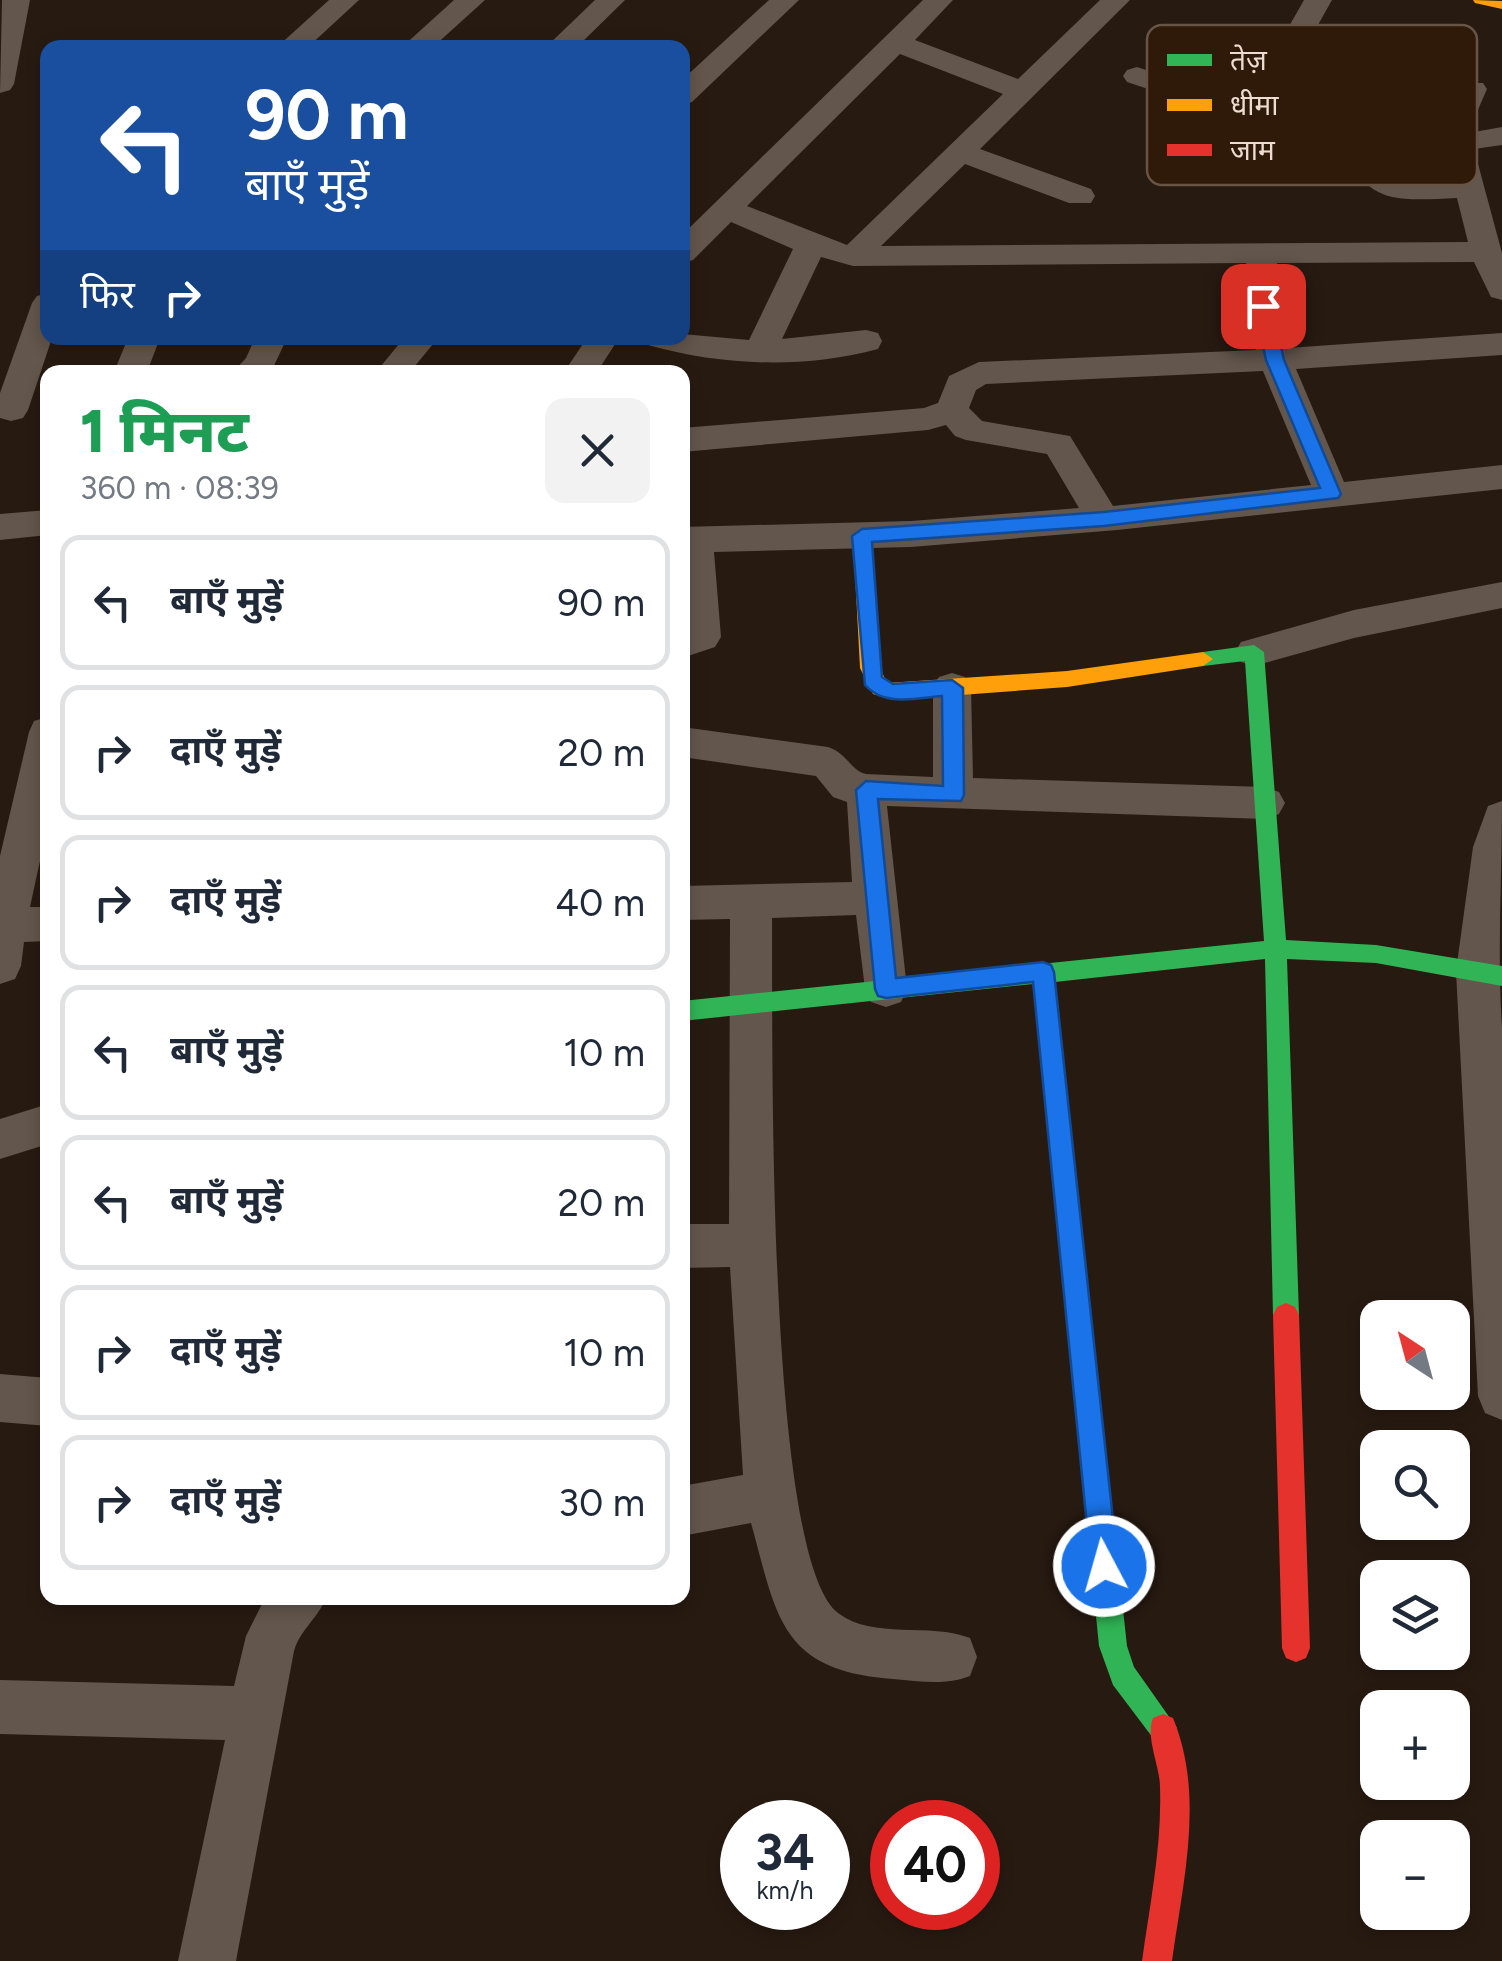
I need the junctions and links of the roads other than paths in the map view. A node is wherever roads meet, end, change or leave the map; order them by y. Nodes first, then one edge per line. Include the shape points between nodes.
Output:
1 (16, 0) edge
2 (345, 0) edge
3 (472, 0) edge
4 (612, 0) edge
5 (785, 0) edge
6 (939, 0) edge
7 (1116, 0) edge
8 (1318, 0) edge
9 (1480, 0) edge
10 (1502, 6) edge
11 (1304, 25) edge
12 (299, 40) edge
13 (425, 40) edge
14 (568, 40) edge
15 (898, 43) junction
16 (1137, 76) dead end
17 (1147, 79) edge
18 (0, 84) edge
19 (690, 89) edge
20 (1022, 91) junction
21 (1502, 136) edge
22 (1477, 140) edge
23 (959, 152) junction
24 (1386, 185) edge
25 (1469, 185) edge
26 (1470, 188) junction
27 (1080, 196) dead end
28 (727, 208) junction
29 (690, 245) edge
30 (811, 245) junction
31 (1486, 252) junction
32 (1258, 254) junction
33 (853, 256) junction
34 (1502, 290) edge
35 (40, 323) edge
36 (866, 341) dead end
37 (1502, 344) edge
38 (416, 345) edge
39 (688, 345) edge
40 (759, 352) junction
41 (1275, 360) junction
42 (398, 365) edge
43 (40, 408) edge
44 (6, 410) edge
45 (952, 410) junction
46 (690, 439) edge
47 (1502, 478) edge
48 (1332, 494) junction
49 (1104, 519) junction
50 (40, 523) edge
51 (0, 527) edge
52 (862, 536) junction
53 (690, 540) edge
54 (690, 551) edge
55 (1502, 595) edge
56 (690, 641) edge
57 (1254, 652) junction
58 (952, 688) junction
59 (690, 743) edge
60 (866, 790) junction
61 (953, 795) junction
62 (40, 803) edge
63 (1265, 804) junction
64 (1502, 817) edge
65 (37, 830) edge
66 (874, 898) junction
67 (751, 901) junction
68 (690, 903) edge
69 (40, 924) edge
70 (5, 925) junction
71 (1276, 949) junction
72 (0, 966) edge
73 (1043, 972) junction
74 (1489, 973) edge
75 (886, 989) junction
76 (752, 1003) junction
77 (690, 1010) edge
78 (40, 1126) edge
79 (0, 1139) edge
80 (752, 1244) junction
81 (690, 1246) edge
82 (1497, 1265) edge
83 (1502, 1396) edge
84 (0, 1398) edge
85 (40, 1401) edge
86 (769, 1495) junction
87 (690, 1510) edge
88 (291, 1605) edge
89 (1296, 1648) dead end
90 (952, 1658) dead end
91 (0, 1707) edge
92 (257, 1714) junction
93 (207, 1961) edge
94 (1157, 1961) edge

1 - 18 street
2 - 12 street
3 - 13 street
4 - 14 street
5 - 19 street
6 - 15 street
7 - 20 street
8 - 11 street
9 - 10 main road
15 - 20 street
15 - 28 street
16 - 17 street
20 - 23 street
21 - 22 street
23 - 27 street
23 - 33 street
24 - 26 street
25 - 26 street
26 - 31 street
28 - 29 street
28 - 30 street
30 - 33 street
30 - 40 street
31 - 32 street
31 - 34 street
32 - 33 street
32 - 41 street
35 - 44 street
36 - 40 street
37 - 41 street
38 - 42 street
39 - 40 street
41 - 45 street via 980,374 961,384
41 - 48 street
43 - 44 street
45 - 46 street via 928,419
45 - 49 street via 978,432 1058,444
47 - 48 street
48 - 49 street
49 - 52 street
50 - 51 street
52 - 53 street
52 - 58 main road via 872,680 893,692
54 - 56 street via 704,629
55 - 57 street
57 - 58 main road
57 - 63 main road
58 - 61 street
59 - 60 street via 828,762 846,786
60 - 61 street
60 - 66 street
61 - 63 street
62 - 65 street
63 - 71 main road
64 - 74 street via 1493,847
65 - 70 street
66 - 67 street
66 - 75 street
67 - 68 street
67 - 76 street
69 - 70 street
70 - 72 street
71 - 73 main road
71 - 74 main road via 1376,954
71 - 89 main road
73 - 75 main road
73 - 94 main road via 1113,1646 1123,1675 1159,1720 1173,1752 1177,1786
74 - 82 street
75 - 76 main road
76 - 77 main road
76 - 80 street
78 - 79 street
80 - 81 street
80 - 86 street
82 - 83 street
84 - 85 street
86 - 87 street
86 - 90 street via 799,1603 816,1630 853,1650
88 - 92 street via 270,1637
91 - 92 street
92 - 93 street

